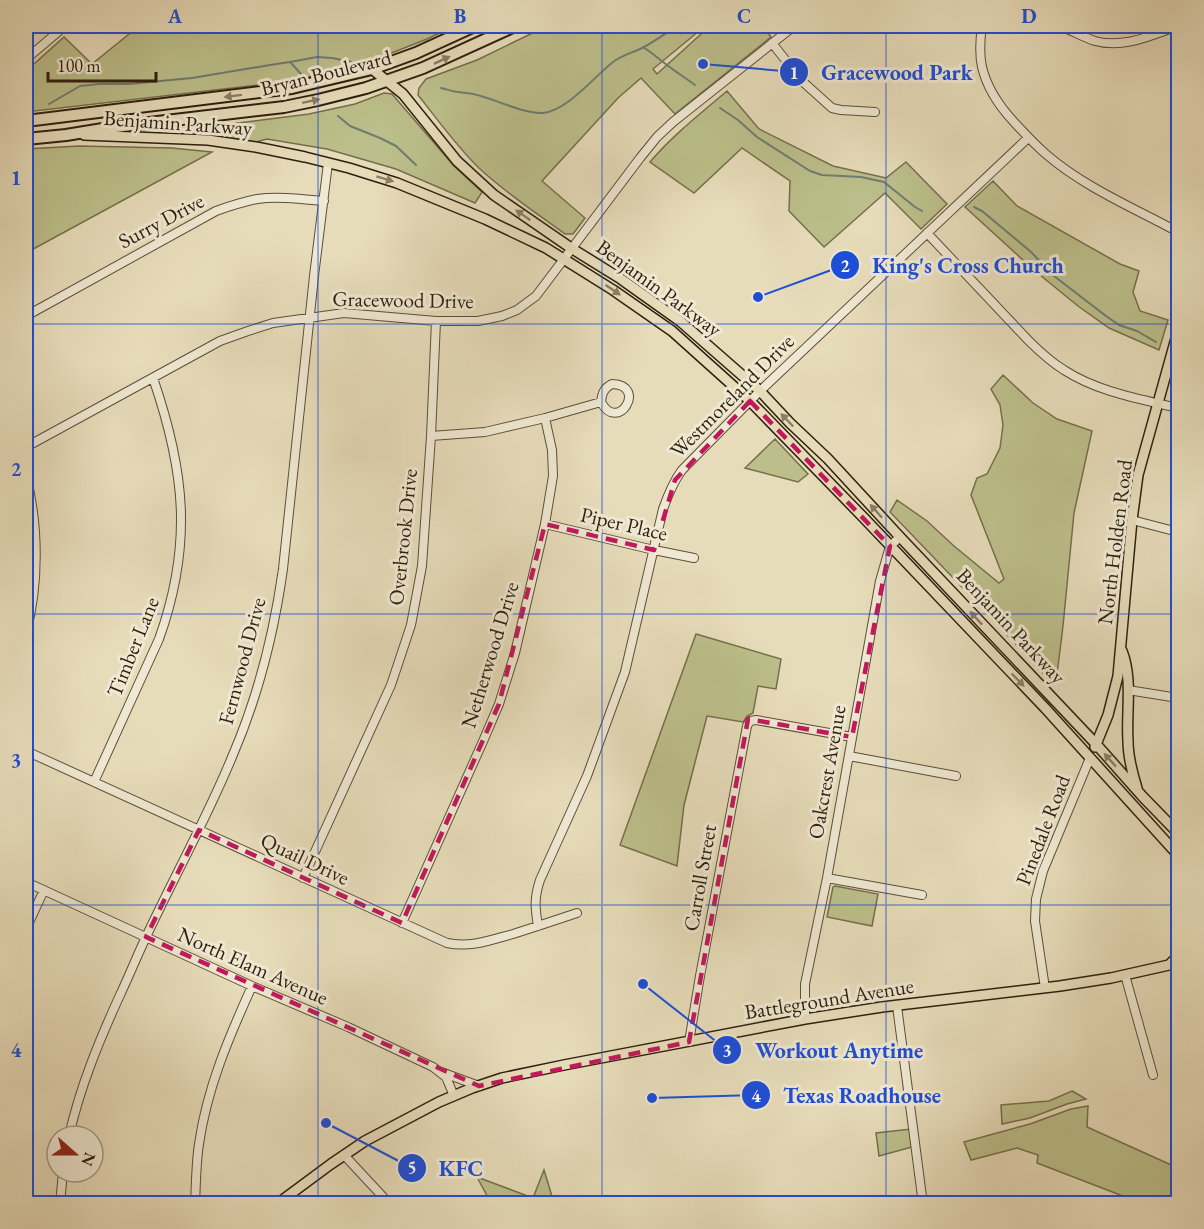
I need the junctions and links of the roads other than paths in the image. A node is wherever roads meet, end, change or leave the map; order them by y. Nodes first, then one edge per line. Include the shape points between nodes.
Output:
1 (65, 26) edge
2 (475, 26) edge
3 (514, 26) edge
4 (794, 26) edge
5 (981, 26) edge
6 (1059, 26) edge
7 (1179, 26) edge
8 (772, 43) junction
9 (26, 58) edge
10 (372, 69) junction
11 (387, 81) junction
12 (875, 112) dead end
13 (26, 121) edge
14 (66, 135) junction
15 (1028, 138) junction
16 (26, 139) edge
17 (328, 163) junction
18 (324, 201) junction
19 (1179, 232) edge
20 (927, 233) junction
21 (571, 249) junction
22 (564, 258) junction
23 (26, 316) edge
24 (311, 317) junction
25 (436, 321) junction
26 (1179, 331) edge
27 (153, 378) junction
28 (760, 391) junction
29 (750, 401) junction
30 (601, 402) dead end
31 (1159, 404) junction
32 (1179, 408) edge
33 (545, 418) junction
34 (431, 436) junction
35 (26, 447) edge
36 (26, 476) edge
37 (1132, 520) junction
38 (545, 524) junction
39 (1179, 532) edge
40 (900, 537) junction
41 (890, 546) junction
42 (654, 550) junction
43 (694, 558) dead end
44 (26, 633) edge
45 (1120, 648) junction
46 (1128, 690) junction
47 (1179, 698) edge
48 (852, 736) junction
49 (1096, 744) junction
50 (26, 751) edge
51 (849, 756) junction
52 (1090, 758) junction
53 (956, 776) dead end
54 (94, 782) junction
55 (1137, 790) junction
56 (199, 830) junction
57 (1179, 833) edge
58 (1179, 855) edge
59 (303, 878) junction
60 (826, 879) junction
61 (26, 882) edge
62 (44, 890) junction
63 (922, 895) dead end
64 (577, 913) dead end
65 (402, 923) junction
66 (538, 926) junction
67 (26, 929) edge
68 (146, 937) junction
69 (1179, 956) edge
70 (1174, 966) edge
71 (1125, 975) junction
72 (252, 986) junction
73 (1045, 988) junction
74 (897, 1006) junction
75 (805, 1019) junction
76 (690, 1042) junction
77 (440, 1072) junction
78 (1153, 1075) dead end
79 (479, 1086) junction
80 (454, 1096) junction
81 (72, 1124) edge
82 (344, 1155) junction
83 (62, 1184) edge
84 (60, 1203) edge
85 (195, 1203) edge
86 (277, 1203) edge
87 (385, 1203) edge
88 (923, 1203) edge

1 - 9 street
2 - 10 highway, Bryan Boulevard
11 -> 3 highway, Bryan Boulevard
4 - 8 street, Gracewood Drive
5 - 15 street via 982,69 992,93
6 - 7 street via 1095,41 1119,44
8 - 12 street via 802,81 832,108
8 - 21 street, Gracewood Drive via 657,137
10 - 11 main road, Benjamin Parkway
10 -> 13 highway, Benjamin Parkway via 259,93
14 -> 11 highway, Bryan Boulevard via 288,106
21 -> 11 main road, Benjamin Parkway via 494,195
14 - 16 highway, Benjamin Parkway
14 - 17 main road, Benjamin Parkway via 208,140
15 - 19 street via 1092,186
15 - 20 street, Westmoreland Drive
17 - 18 street, Fernwood Drive
17 -> 22 main road, Benjamin Parkway via 448,203
18 - 23 street, Surry Drive via 260,199 216,211
18 - 24 street, Fernwood Drive
20 - 28 street, Westmoreland Drive
20 - 31 street via 1043,355 1081,380
21 - 22 street, Gracewood Drive
21 - 28 main road, Benjamin Parkway via 680,321
22 - 25 street, Gracewood Drive via 536,296 517,310 478,321
22 -> 29 main road, Benjamin Parkway via 672,332
24 - 25 street, Gracewood Drive via 344,313
24 - 27 street, Gracewood Drive via 238,334
24 - 56 street, Fernwood Drive via 283,569 273,625 243,730
25 - 34 street, Overbrook Drive
26 - 31 main road, North Holden Road
27 - 35 street, Gracewood Drive
27 - 54 street, Timber Lane via 173,447 181,497 177,574 159,639
28 - 29 street, Westmoreland Drive
40 -> 28 main road, Benjamin Parkway
29 - 41 main road, Benjamin Parkway
29 - 42 street, Westmoreland Drive via 675,480 663,509
30 - 33 street
31 - 32 street
31 - 37 main road, North Holden Road via 1139,467
33 - 34 street via 485,432
33 - 38 street, Netherwood Drive via 554,476
34 - 59 street, Overbrook Drive via 422,566 408,636 392,685
36 - 44 street via 35,545
37 - 39 street
37 - 45 main road, North Holden Road
38 - 42 street, Piper Place
38 - 65 street, Netherwood Drive via 515,652 498,704
40 - 41 street
49 -> 40 main road, Benjamin Parkway
41 - 48 street, Oakcrest Avenue
41 -> 52 main road, Benjamin Parkway
42 - 43 street, Piper Place
42 - 66 street, Westmoreland Drive via 625,672 587,776 540,880 535,904
45 - 46 main road via 1126,662
45 - 49 main road, North Holden Road via 1114,694
46 - 47 street
46 - 55 main road via 1128,756
48 - 51 street, Oakcrest Avenue
48 - 76 street, Carroll Street via 756,720 747,726
49 - 52 main road, North Holden Road
55 -> 49 main road, Benjamin Parkway
50 - 54 street, Quail Drive
51 - 53 street
51 - 60 street, Oakcrest Avenue
52 - 58 main road, Benjamin Parkway
52 - 73 street, Pinedale Road via 1043,871 1036,899 1035,921
54 - 56 street, Quail Drive
55 - 57 main road, Benjamin Parkway
56 - 59 street, Quail Drive
56 - 68 street, Fernwood Drive
59 - 65 street, Quail Drive
60 - 63 street
60 - 75 street, Oakcrest Avenue via 805,984
61 - 62 street, North Elam Avenue
62 - 67 street
62 - 68 street, North Elam Avenue
64 - 66 street, Quail Drive
65 - 66 street, Quail Drive via 456,945 483,942
68 - 72 street, North Elam Avenue
68 - 81 street, Fernwood Drive via 92,1060
69 - 70 main road, Battleground Avenue
70 - 71 main road, Battleground Avenue
71 - 73 main road, Battleground Avenue
71 - 78 street
72 - 77 street, North Elam Avenue
72 - 85 street via 222,1055 207,1108 199,1145
73 - 74 main road, Battleground Avenue
74 - 75 main road, Battleground Avenue
74 - 88 street
75 - 76 main road, Battleground Avenue
76 - 79 main road, Battleground Avenue via 564,1065
77 - 79 street, North Elam Avenue
77 - 80 street
79 - 80 main road, Battleground Avenue
80 - 82 main road, Battleground Avenue
82 - 86 main road, Battleground Avenue
82 - 87 street via 384,1197
83 - 84 street

